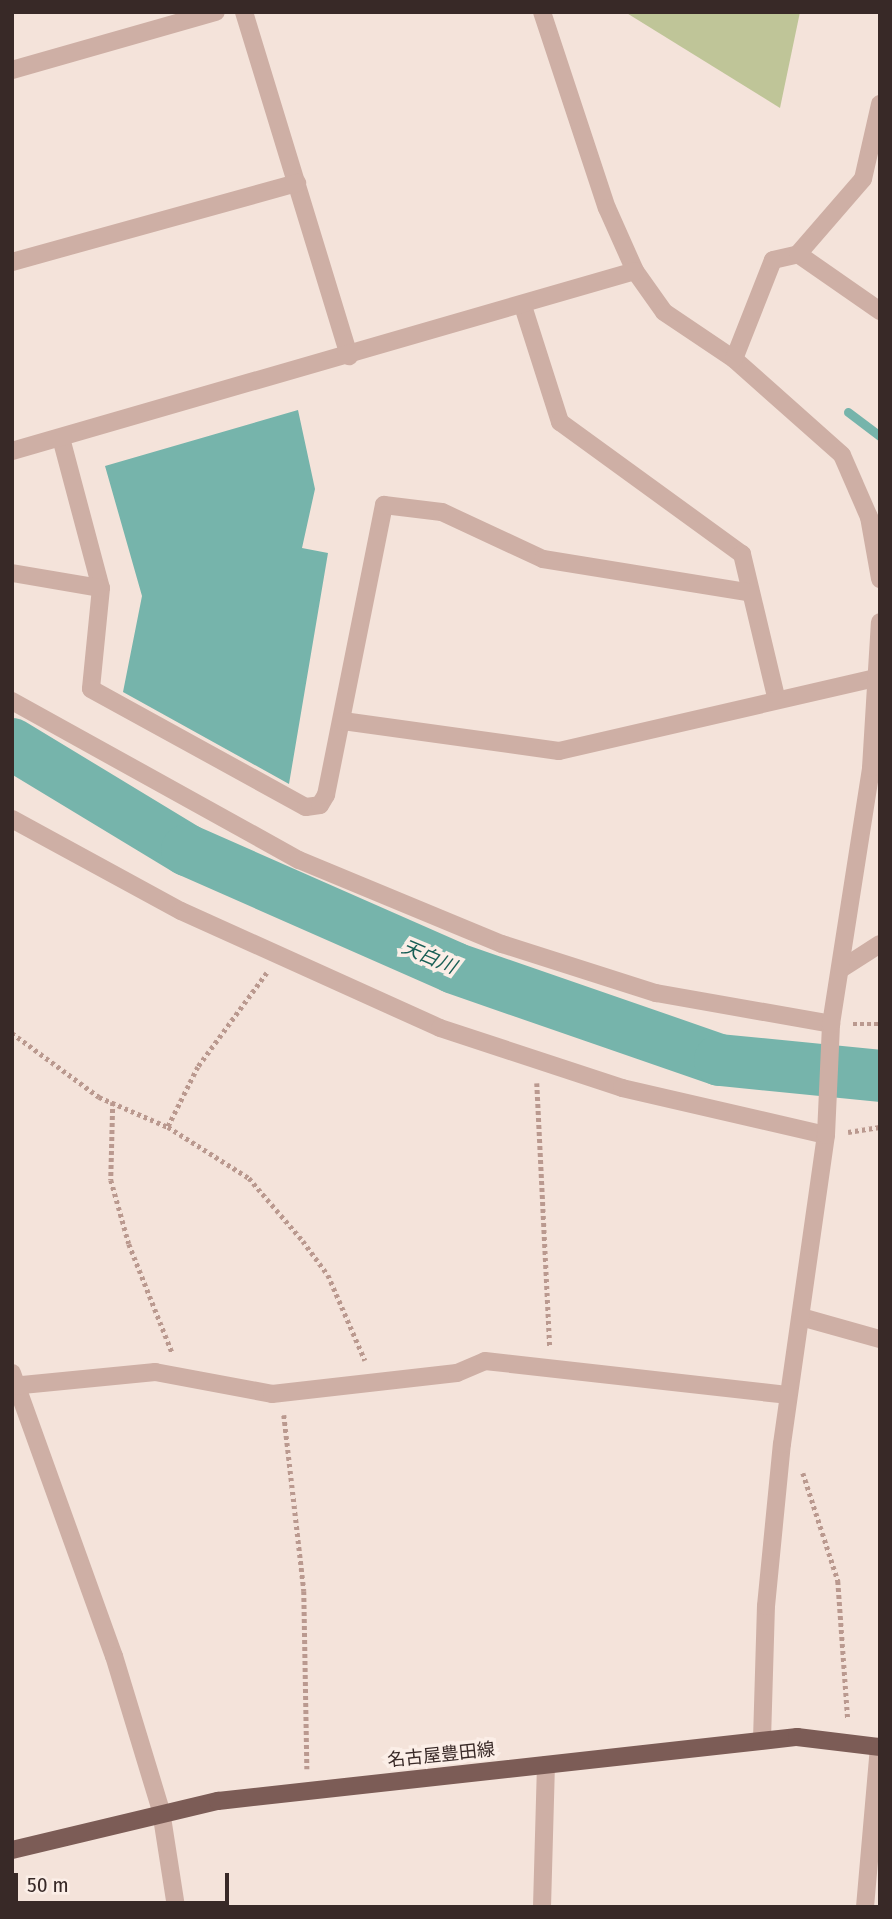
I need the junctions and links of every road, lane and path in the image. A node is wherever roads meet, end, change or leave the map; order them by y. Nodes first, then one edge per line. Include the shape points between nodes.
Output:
1 (216, 12) edge
2 (244, 12) edge
3 (541, 12) edge
4 (12, 70) edge
5 (880, 104) edge
6 (297, 183) junction
7 (798, 254) junction
8 (12, 262) edge
9 (635, 271) junction
10 (523, 306) junction
11 (880, 312) edge
12 (349, 356) junction
13 (734, 359) junction
14 (61, 438) junction
15 (12, 451) edge
16 (12, 572) edge
17 (880, 579) edge
18 (101, 588) junction
19 (747, 592) junction
20 (880, 622) edge
21 (879, 677) edge
22 (776, 697) junction
23 (12, 701) edge
24 (343, 721) junction
25 (12, 819) edge
26 (880, 944) edge
27 (277, 957) junction
28 (841, 969) junction
29 (831, 1024) junction
30 (12, 1033) edge
31 (537, 1064) junction
32 (113, 1102) junction
33 (168, 1127) junction
34 (880, 1127) edge
35 (826, 1135) junction
36 (801, 1317) junction
37 (880, 1339) edge
38 (550, 1368) junction
39 (181, 1377) junction
40 (369, 1380) junction
41 (14, 1382) edge
42 (272, 1394) junction
43 (788, 1395) junction
44 (782, 1444) junction
45 (762, 1740) junction
46 (848, 1744) junction
47 (879, 1747) edge
48 (546, 1765) junction
49 (309, 1791) junction
50 (161, 1811) junction
51 (12, 1850) edge
52 (176, 1907) edge
53 (542, 1907) edge
54 (865, 1907) edge

1 - 4 street
2 - 6 street
3 - 9 street via 607,208
5 - 7 street via 863,179
6 - 8 street
6 - 12 street
7 - 11 street
7 - 13 street via 773,260
9 - 10 street
9 - 13 street via 664,312
10 - 12 street
10 - 19 street via 560,422 737,548
12 - 14 street
13 - 17 street via 842,455 869,517
14 - 15 street
14 - 18 street
16 - 18 street
18 - 24 street via 88,679 95,695 306,807 320,805 326,795
19 - 22 street
19 - 24 street via 543,559 442,512 384,505
20 - 21 street
21 - 22 street
21 - 28 street
22 - 24 street via 543,752
23 - 29 street via 299,860 502,944 656,993
25 - 27 street
26 - 28 street
27 - 31 street
27 - 33 path via 198,1066
28 - 29 street
29 - 35 street
30 - 32 path
31 - 35 street
31 - 38 path
32 - 33 path
32 - 39 path via 111,1180 129,1244
33 - 40 path via 249,1178 303,1241 356,1331
34 - 35 path
35 - 36 street
36 - 37 street
36 - 43 street
38 - 40 street via 485,1361 457,1373
38 - 43 street
39 - 41 street via 155,1372
39 - 42 street
40 - 42 street
41 - 50 street via 114,1656
42 - 49 path via 287,1422 304,1591
43 - 44 street
44 - 45 street via 766,1606
44 - 46 path via 808,1480 838,1581 846,1628
45 - 46 main road, 名古屋豊田線
45 - 48 main road, 名古屋豊田線
46 - 47 main road, 名古屋豊田線
47 - 54 street
48 - 49 main road, 名古屋豊田線
48 - 53 street
49 - 50 main road, 名古屋豊田線
50 - 51 main road, 名古屋豊田線
50 - 52 street

